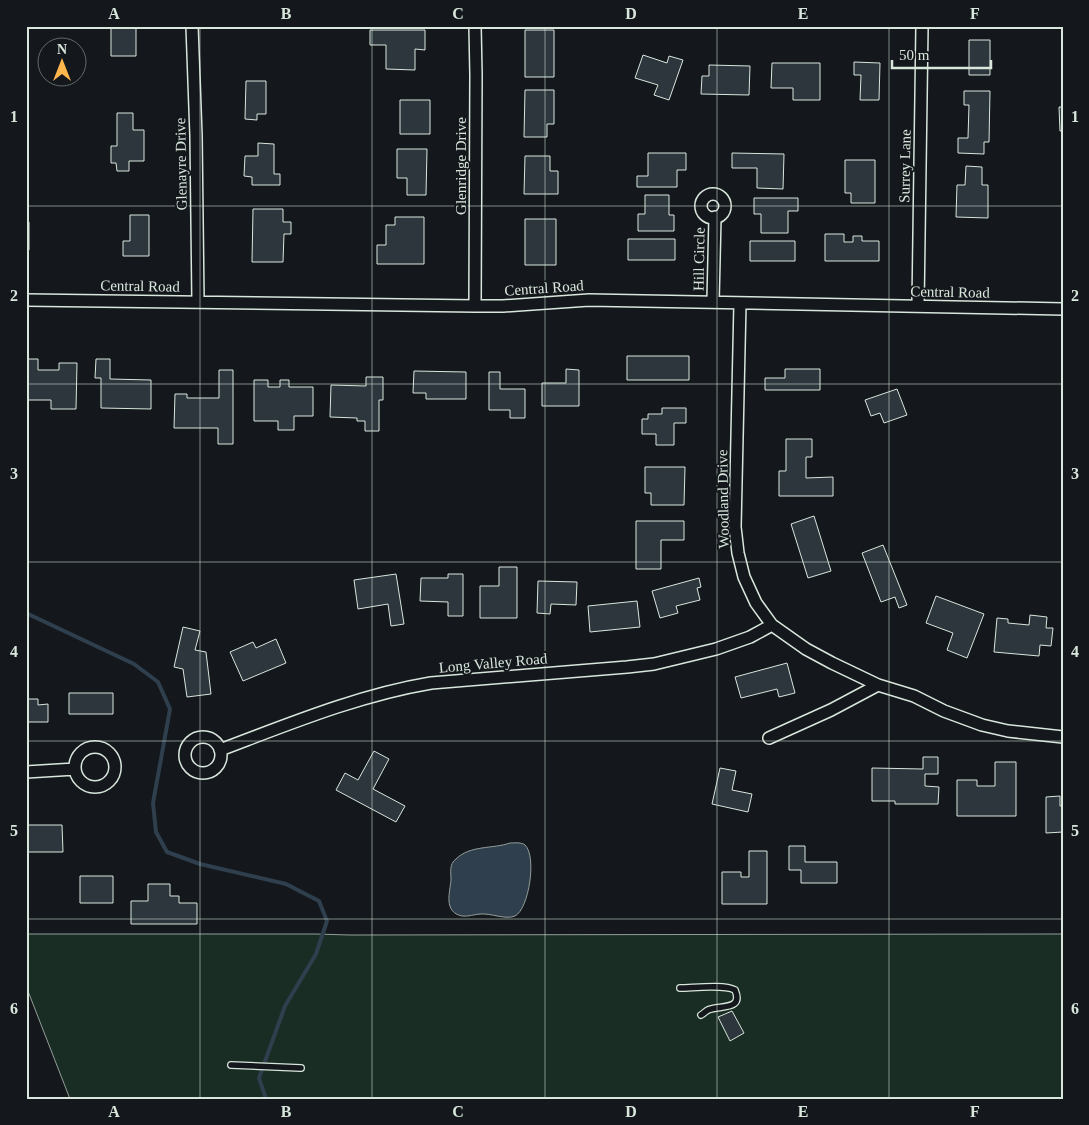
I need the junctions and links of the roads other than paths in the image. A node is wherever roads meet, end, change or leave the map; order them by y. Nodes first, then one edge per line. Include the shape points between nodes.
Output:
1 (192, 26) edge
2 (475, 26) edge
3 (922, 26) edge
4 (715, 217) dead end
5 (26, 300) edge
6 (198, 302) junction
7 (712, 302) junction
8 (740, 303) junction
9 (475, 306) junction
10 (918, 306) junction
11 (1063, 309) edge
12 (772, 625) junction
13 (878, 684) junction
14 (1063, 737) edge
15 (769, 738) dead end
16 (220, 750) dead end
17 (75, 769) dead end
18 (26, 772) edge
19 (680, 988) dead end
20 (701, 1016) dead end
21 (231, 1065) dead end
22 (301, 1068) dead end

1 - 6 street, Glenayre Drive
2 - 9 street, Glenridge Drive
3 - 10 street, Surrey Lane
4 - 7 street, Hill Circle
5 - 6 street, Central Road
6 - 9 street, Central Road
7 - 8 street, Central Road
7 - 9 street, Central Road via 589,300
8 - 10 street, Central Road
8 - 12 street, Woodland Drive via 735,527 744,577
10 - 11 street, Central Road
12 - 13 street, Woodland Drive via 806,649
12 - 16 street, Long Valley Road via 750,638 654,664 409,686 332,709
13 - 14 street, Woodland Drive via 982,724 1008,731
13 - 15 street
17 - 18 street
19 - 20 lane via 723,987 735,990 735,1003 708,1010
21 - 22 lane

